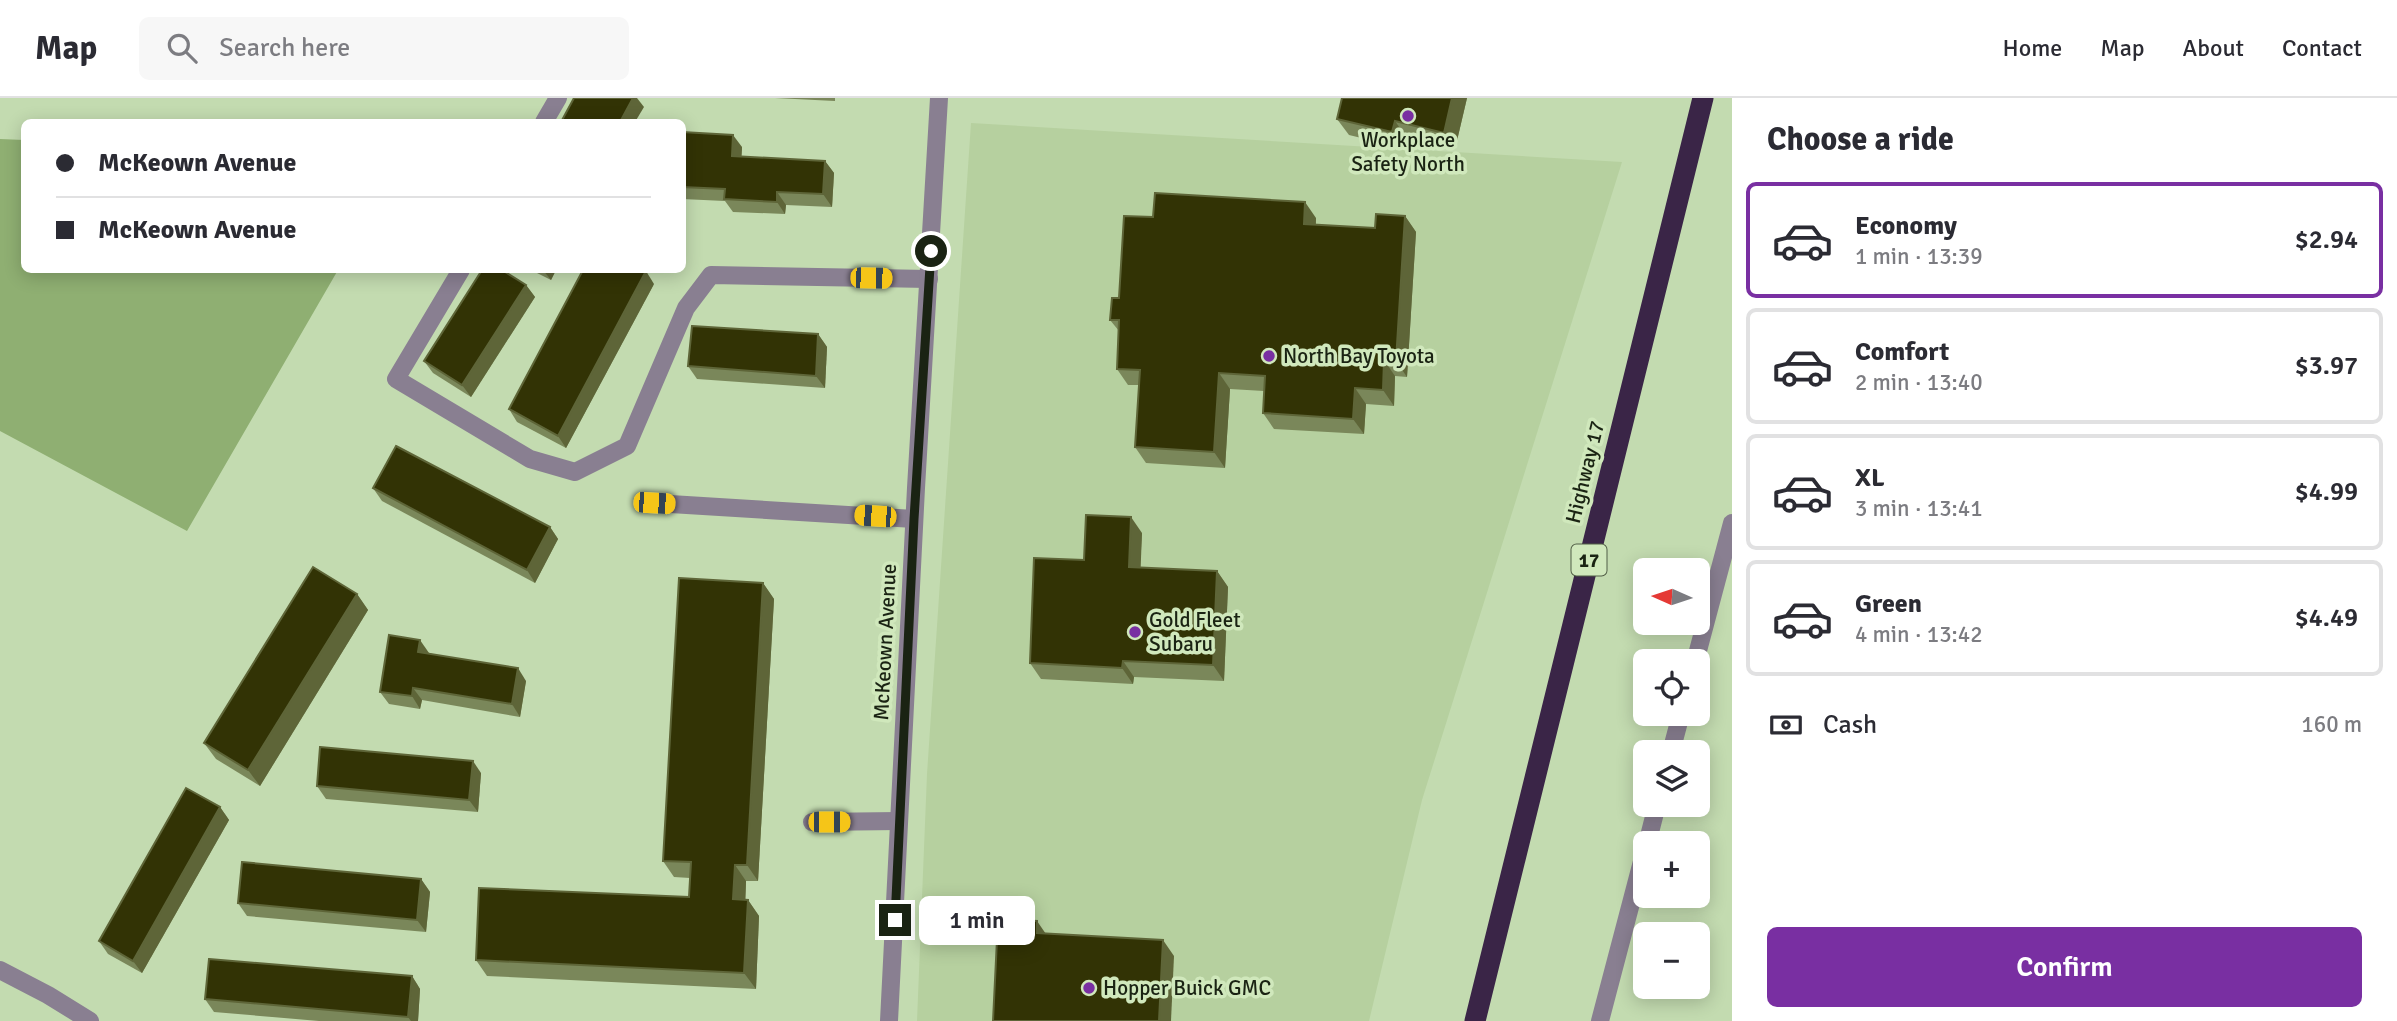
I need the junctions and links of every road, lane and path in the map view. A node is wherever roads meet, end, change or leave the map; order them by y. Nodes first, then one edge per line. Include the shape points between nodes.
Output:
1 (558, 98) edge
2 (939, 98) edge
3 (1703, 98) edge
4 (546, 119) edge
5 (459, 273) edge
6 (929, 279) junction
7 (654, 503) dead end
8 (914, 519) junction
9 (1732, 523) edge
10 (1698, 649) edge
11 (899, 821) junction
12 (813, 822) dead end
13 (1633, 896) edge
14 (0, 970) edge
15 (90, 1021) edge
16 (889, 1021) edge
17 (1475, 1021) edge
18 (1600, 1021) edge

1 - 4 street
2 - 6 street, McKeown Avenue
3 - 17 highway, Highway 17 / 17
5 - 6 street via 396,379 530,459 575,472 627,446 686,308 711,275
6 - 8 street, McKeown Avenue
7 - 8 street
8 - 11 street, McKeown Avenue
9 - 10 street
11 - 12 street
11 - 16 street, McKeown Avenue
13 - 18 street
14 - 15 street

